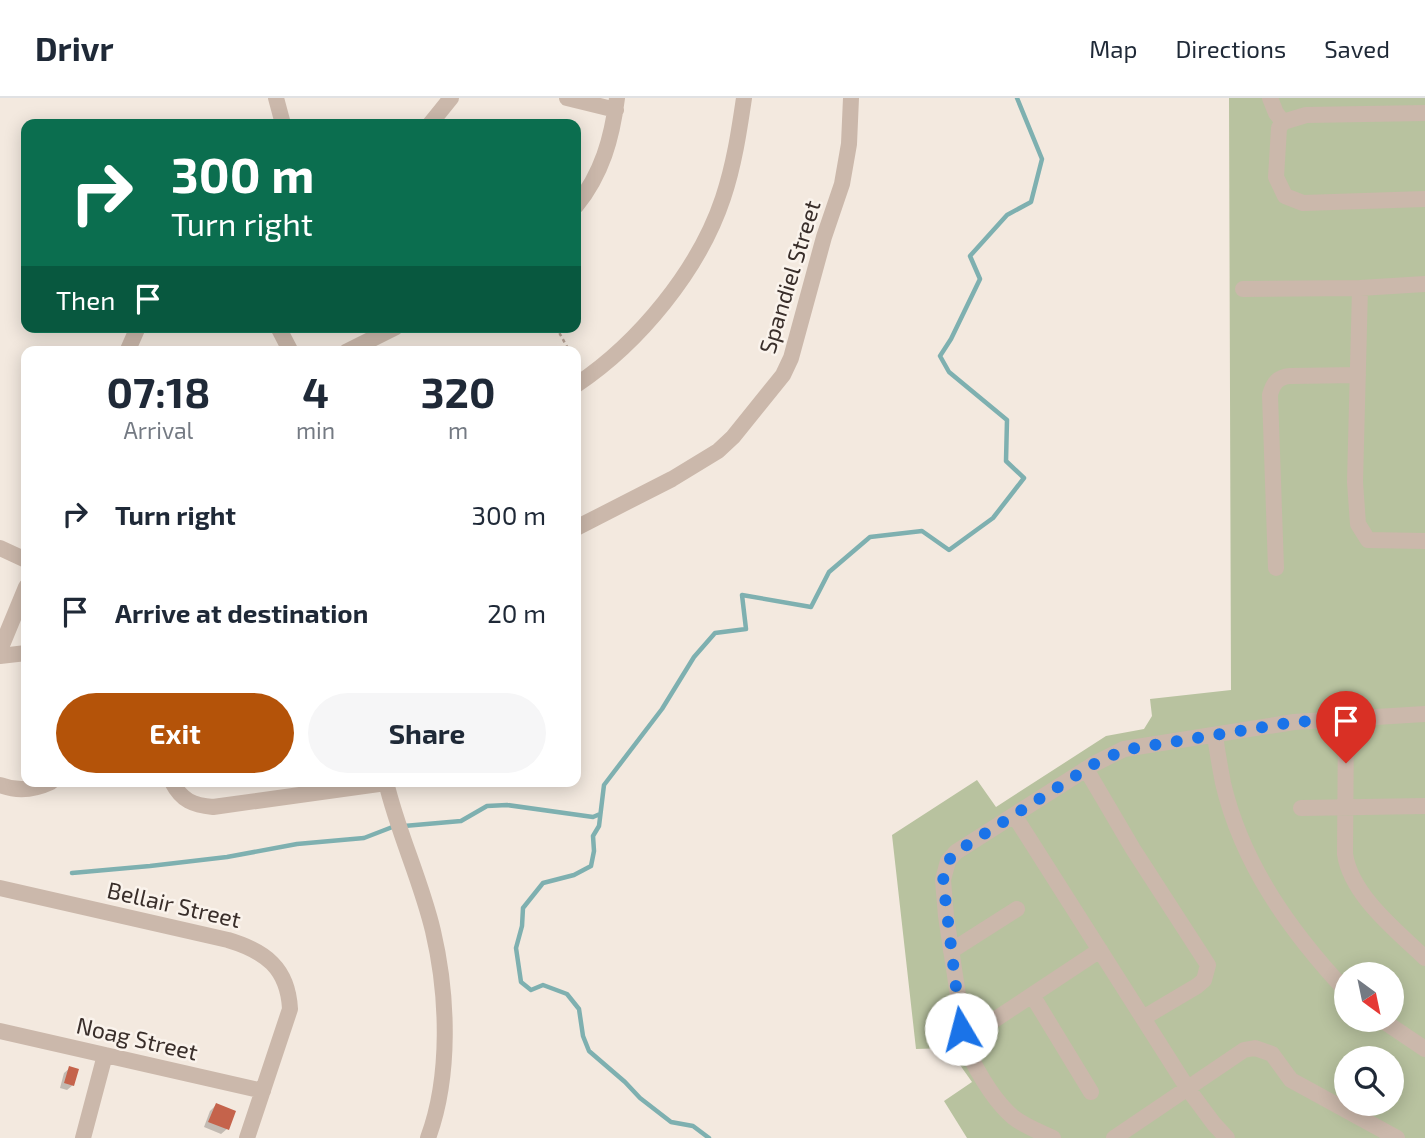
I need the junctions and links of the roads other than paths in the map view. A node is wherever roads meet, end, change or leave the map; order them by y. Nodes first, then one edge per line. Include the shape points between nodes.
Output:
1 (276, 98) edge
2 (451, 98) edge
3 (567, 98) edge
4 (744, 98) edge
5 (851, 98) edge
6 (1270, 98) edge
7 (616, 104) edge
8 (1425, 113) edge
9 (282, 119) edge
10 (434, 119) edge
11 (1283, 122) junction
12 (581, 198) edge
13 (1425, 199) edge
14 (1425, 284) edge
15 (1360, 288) junction
16 (1243, 289) dead end
17 (384, 333) edge
18 (358, 346) edge
19 (1358, 375) junction
20 (581, 381) edge
21 (581, 525) edge
22 (1425, 541) edge
23 (0, 548) edge
24 (21, 558) edge
25 (1276, 568) dead end
26 (21, 599) edge
27 (0, 650) edge
28 (21, 654) edge
29 (0, 656) edge
30 (1425, 714) edge
31 (1346, 719) junction
32 (1215, 735) junction
33 (1086, 769) junction
34 (0, 785) edge
35 (37, 787) edge
36 (174, 787) edge
37 (357, 787) edge
38 (387, 787) edge
39 (1425, 806) edge
40 (1345, 807) junction
41 (1301, 808) dead end
42 (1014, 815) junction
43 (0, 888) edge
44 (1017, 909) dead end
45 (1100, 950) junction
46 (950, 951) junction
47 (1425, 958) edge
48 (1334, 977) edge
49 (1032, 995) junction
50 (1143, 1018) junction
51 (0, 1031) edge
52 (1400, 1032) edge
53 (964, 1040) junction
54 (1425, 1049) edge
55 (105, 1055) junction
56 (1188, 1088) junction
57 (263, 1091) junction
58 (1091, 1092) dead end
59 (1120, 1136) edge
60 (83, 1138) edge
61 (247, 1138) edge
62 (428, 1138) edge
63 (1053, 1138) edge
64 (1227, 1138) edge
65 (1397, 1138) edge

1 - 9 street
2 - 10 street
3 - 7 street
4 - 20 street via 735,154 705,238 678,283 629,342
5 - 21 street, Spandiel Street via 842,184 783,375 718,451
6 - 11 street
7 - 12 street via 604,159
8 - 11 street via 1306,115
11 - 13 street via 1276,177 1285,196 1303,202
14 - 15 street
15 - 16 street
15 - 19 street
17 - 18 street
19 - 22 street via 1358,524 1368,540
19 - 25 street via 1290,376 1273,386
23 - 24 street
26 - 27 street
28 - 29 street
30 - 31 street
31 - 32 street
31 - 40 street
32 - 33 street via 1124,750
32 - 48 street via 1223,783 1253,864 1278,908
33 - 42 street
33 - 50 street via 1208,965 1205,980
34 - 35 street
36 - 37 street via 186,802 214,807
38 - 62 street via 438,956 444,1059 438,1107
39 - 40 street
40 - 41 street
40 - 47 street via 1349,873 1359,890
42 - 45 street
42 - 46 street via 948,861 943,880
43 - 57 street, Bellair Street via 228,940 262,953 282,977 290,1009
44 - 46 street
45 - 49 street
45 - 50 street
46 - 53 street
49 - 53 street
49 - 58 street
50 - 56 street
51 - 55 street, Noag Street
52 - 54 street
53 - 63 street via 974,1065 1000,1104 1014,1118
55 - 57 street, Noag Street
55 - 60 street
56 - 59 street
56 - 64 street
56 - 65 street via 1244,1050 1264,1050 1291,1080
57 - 61 street, Bellair Street

